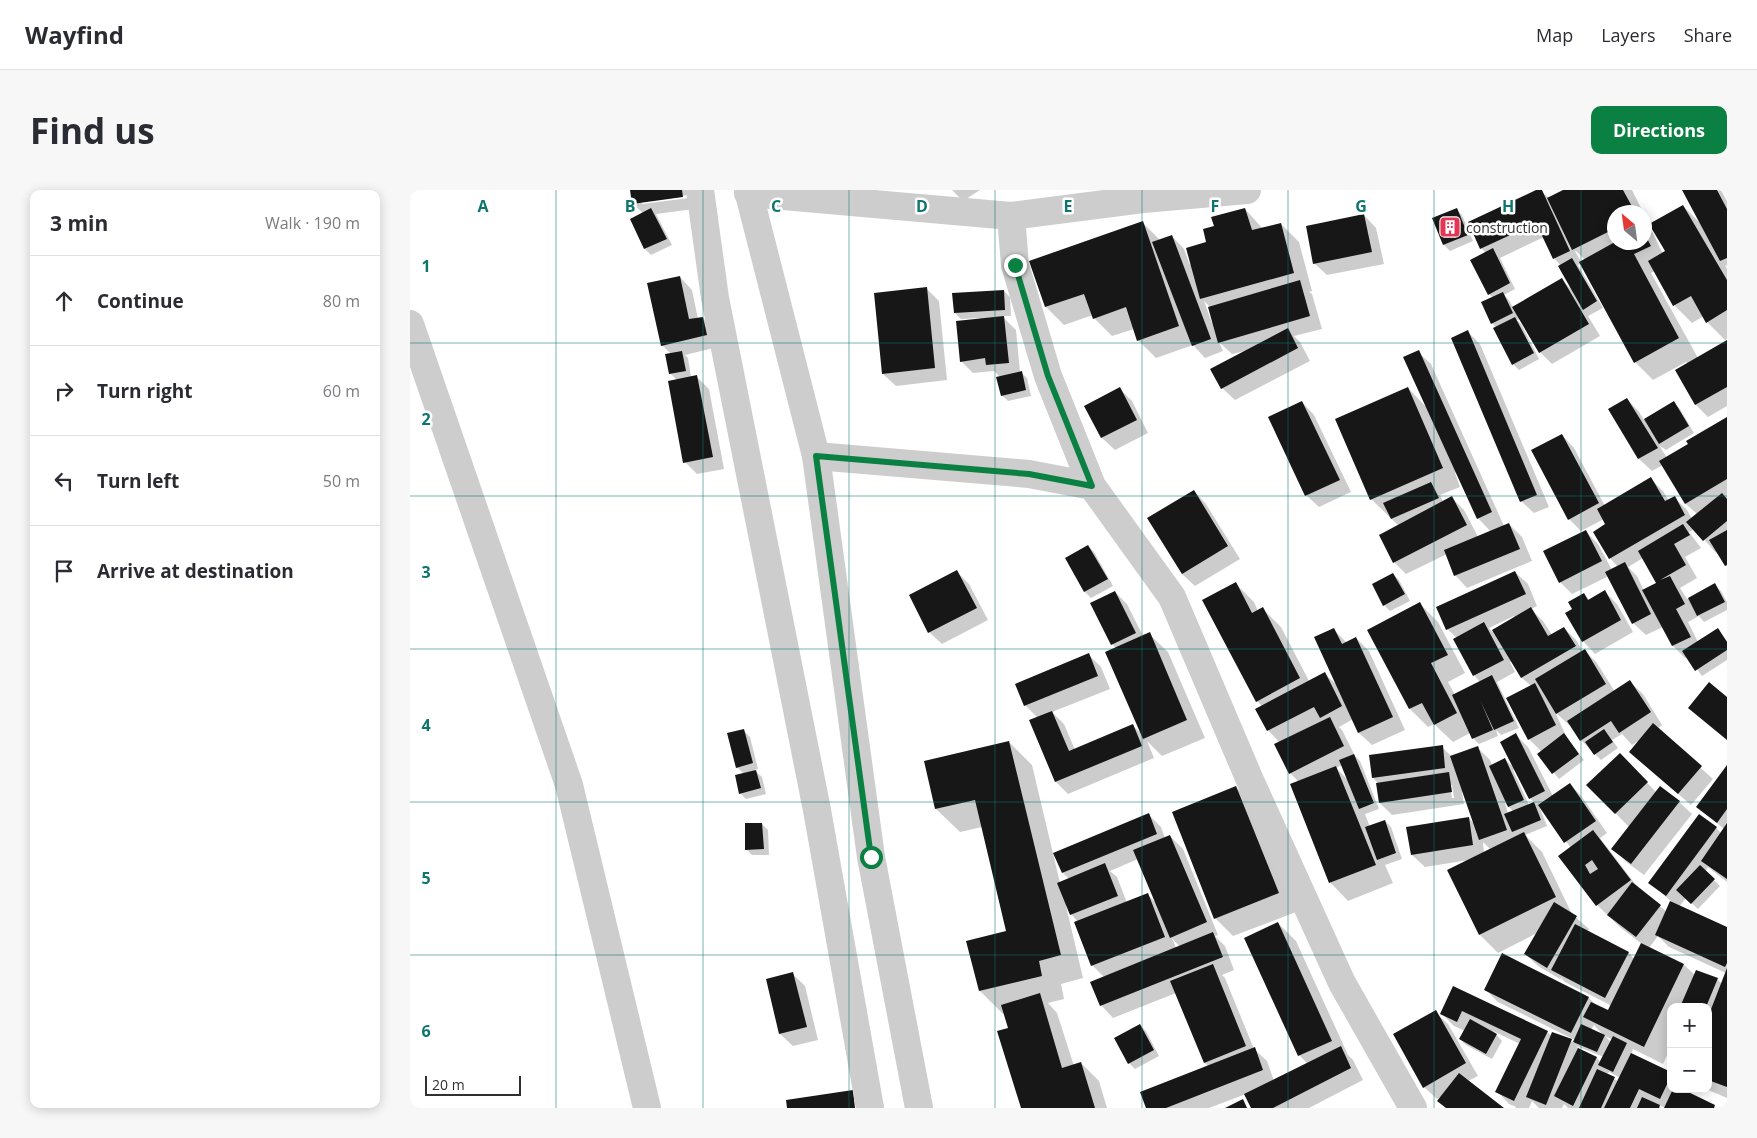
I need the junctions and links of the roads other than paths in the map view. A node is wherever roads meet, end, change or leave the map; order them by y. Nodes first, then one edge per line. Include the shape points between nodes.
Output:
1 (700, 190) edge
2 (1247, 190) edge
3 (748, 192) edge
4 (1011, 216) junction
5 (410, 324) edge
6 (816, 456) junction
7 (1092, 486) junction
8 (648, 1108) edge
9 (870, 1108) edge
10 (919, 1108) edge
11 (1414, 1108) edge

1 - 9 street via 715,298 816,810
2 - 4 street
3 - 4 street
3 - 6 street
4 - 7 street via 1015,265 1048,376
5 - 8 street via 569,785
6 - 7 street via 1029,474
6 - 10 street via 871,857
7 - 11 street via 1172,597 1342,983

